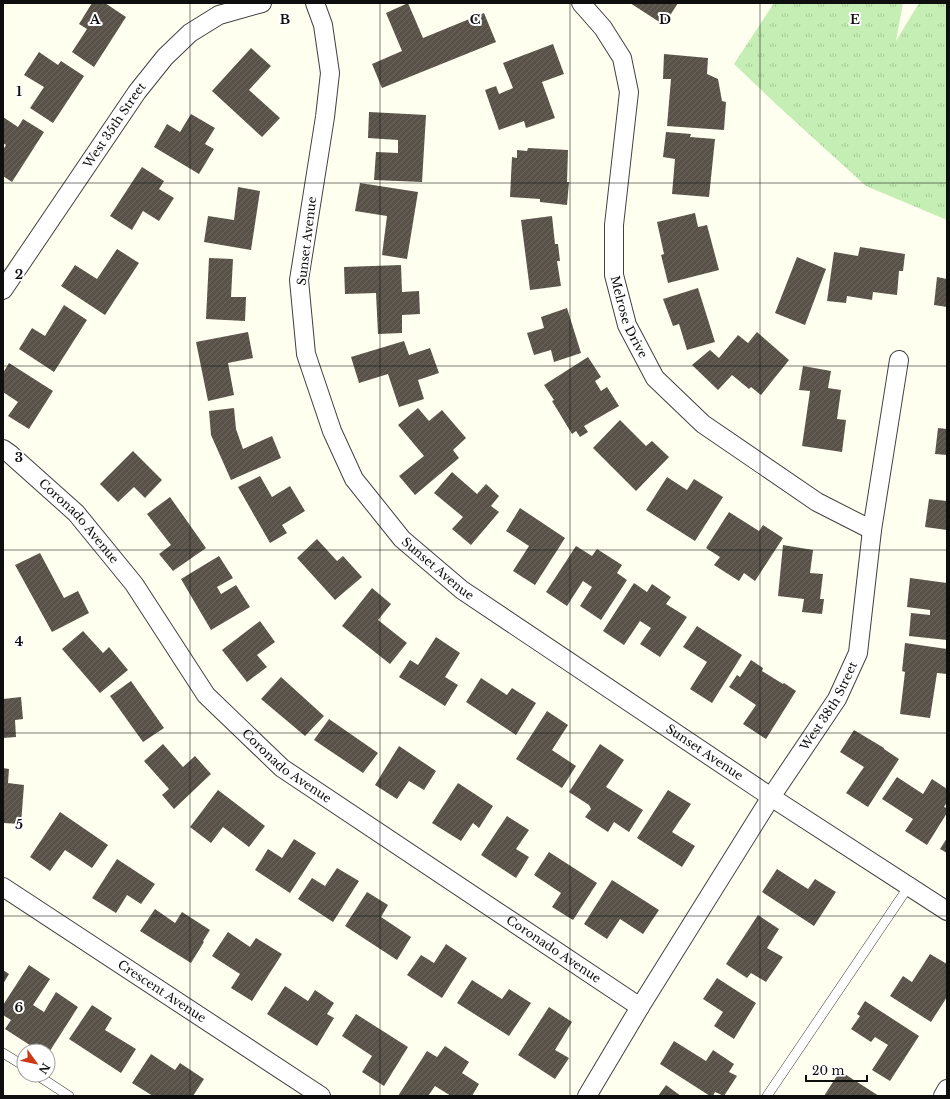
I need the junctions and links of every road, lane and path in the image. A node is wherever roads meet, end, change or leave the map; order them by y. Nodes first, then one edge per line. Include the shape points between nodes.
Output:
1 (262, 3) edge
2 (315, 3) edge
3 (581, 3) edge
4 (3, 290) edge
5 (899, 360) dead end
6 (3, 449) edge
7 (872, 530) junction
8 (771, 797) junction
9 (909, 886) junction
10 (3, 887) edge
11 (947, 911) edge
12 (640, 1007) junction
13 (3, 1053) edge
14 (16, 1061) edge
15 (49, 1083) edge
16 (947, 1090) edge
17 (69, 1096) edge
18 (321, 1096) edge
19 (588, 1096) edge
20 (767, 1096) edge
21 (943, 1096) edge

1 - 4 street, West 35th Street via 219,15 190,33 165,57 136,92
2 - 8 street, Sunset Avenue via 324,25 330,73 299,280 306,354 332,431 354,479 402,539 462,590
3 - 7 street, Melrose Drive via 603,28 622,58 629,92 614,225 614,275 627,325 655,378 703,424 817,502
5 - 7 street, West 38th Street
6 - 12 street, Coronado Avenue via 76,512 134,584 206,695 282,768
7 - 8 street, West 38th Street via 858,653 837,699
8 - 9 street, Sunset Avenue
8 - 12 street, West 38th Street
9 - 11 street, Sunset Avenue
9 - 20 lane
10 - 18 street, Crescent Avenue
12 - 19 street, West 38th Street
13 - 14 lane
15 - 17 lane
16 - 21 street

